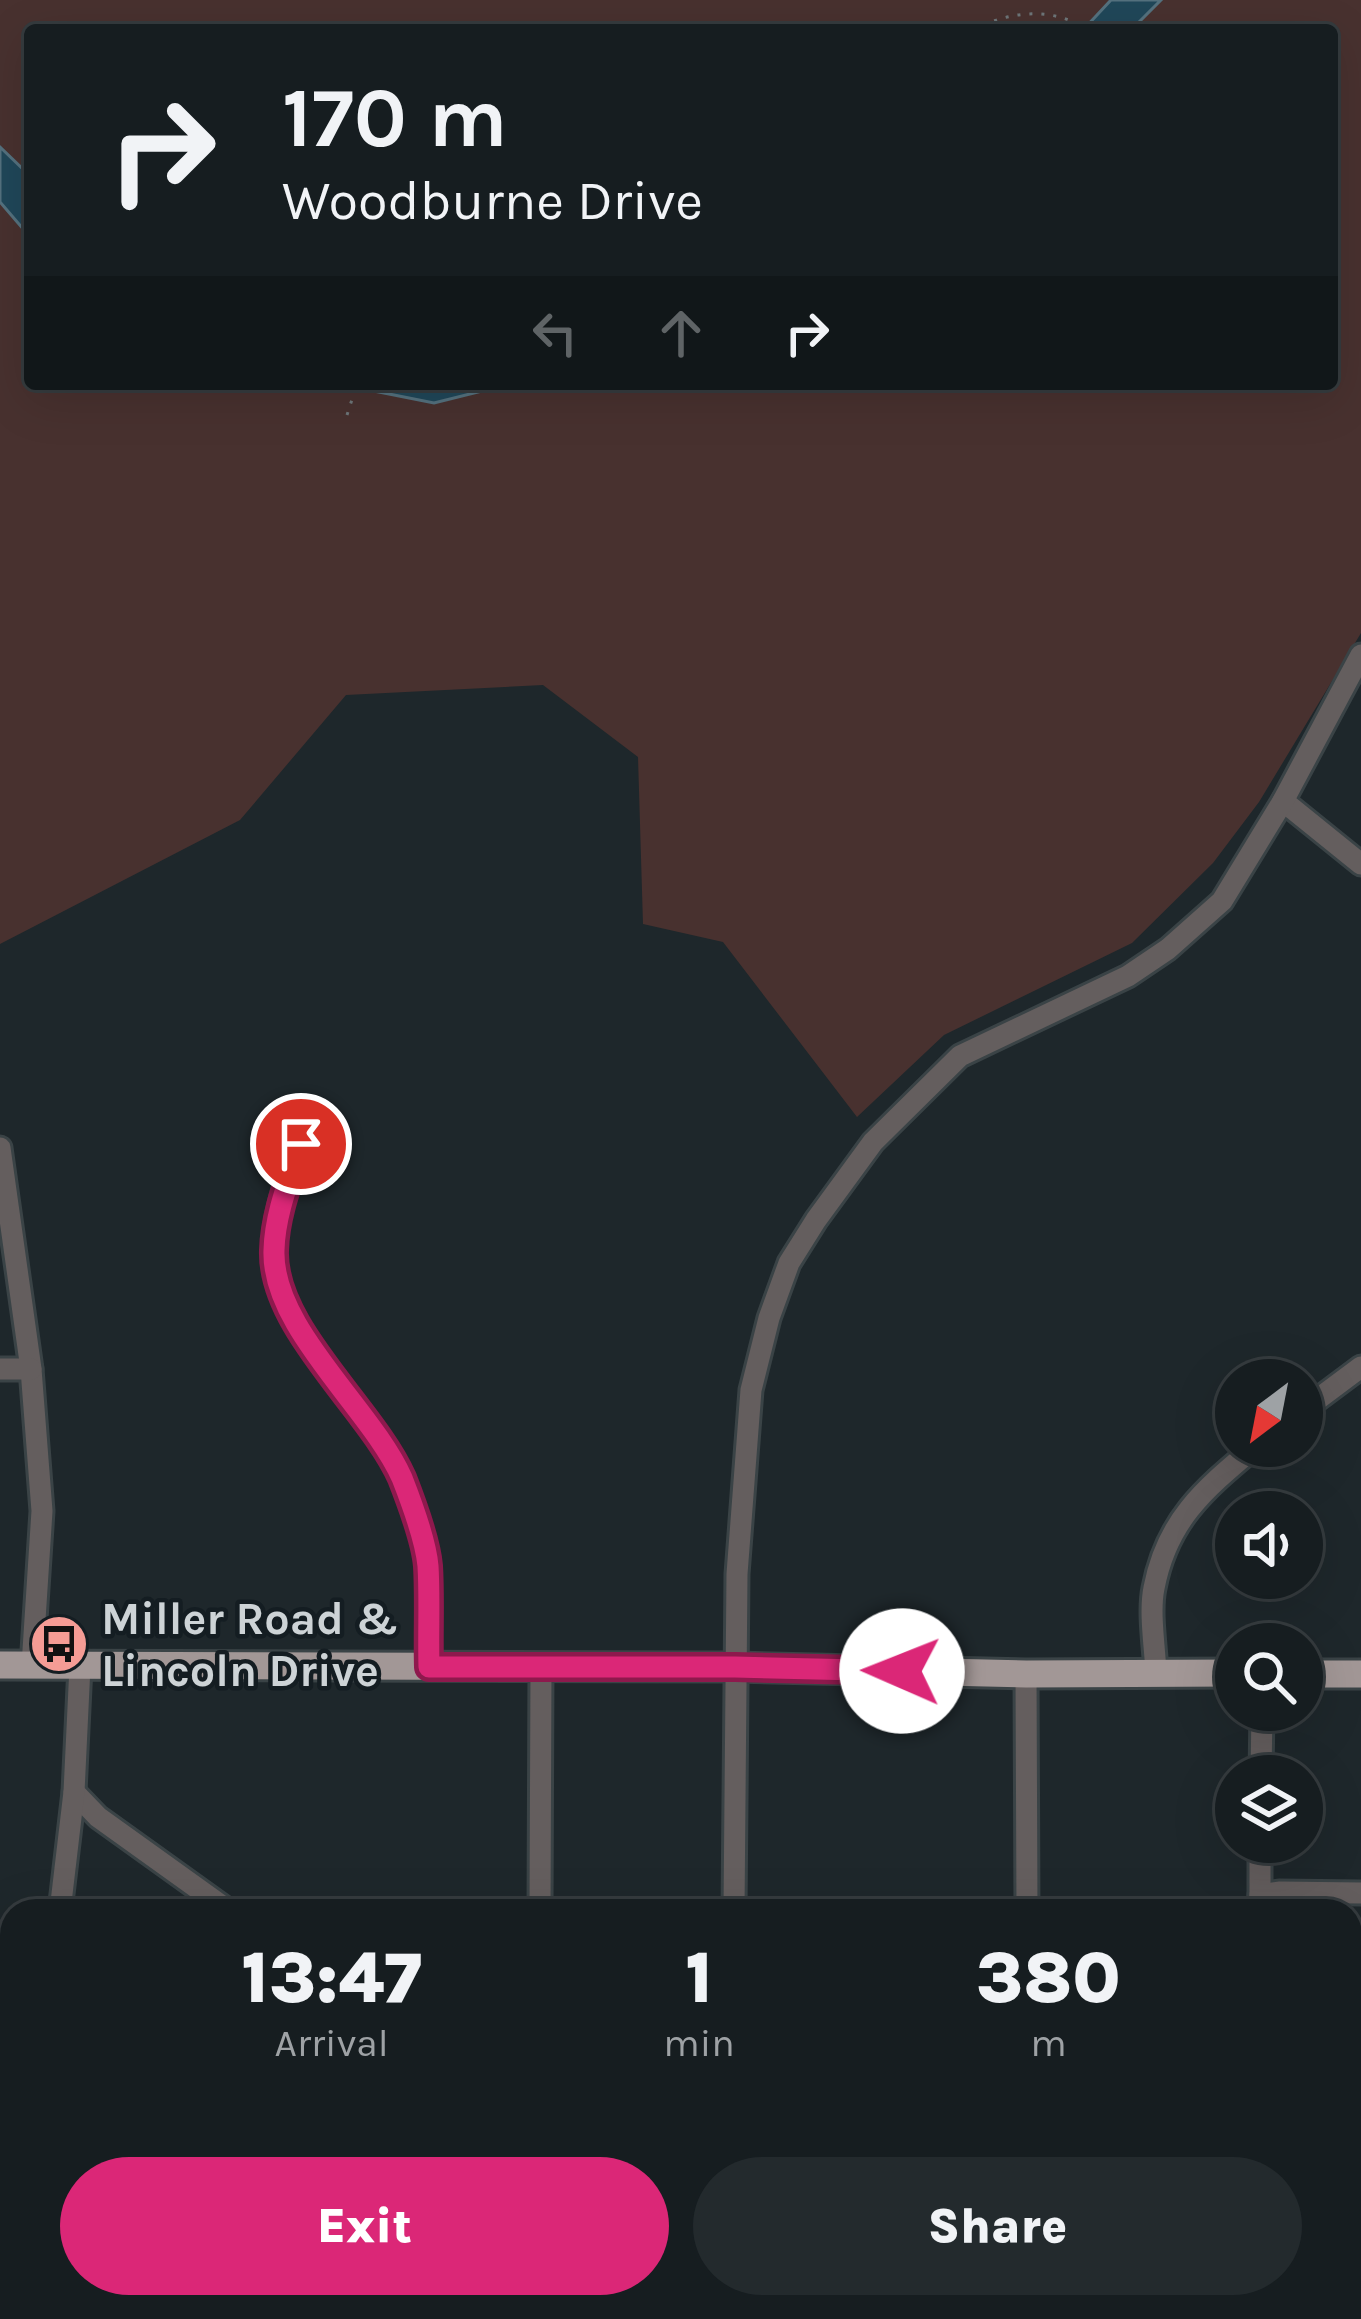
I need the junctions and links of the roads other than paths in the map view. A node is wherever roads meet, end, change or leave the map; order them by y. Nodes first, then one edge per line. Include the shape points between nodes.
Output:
1 (1361, 655) edge
2 (1283, 801) junction
3 (1361, 863) edge
4 (310, 1112) dead end
5 (0, 1148) edge
6 (1361, 1367) edge
7 (0, 1369) edge
8 (31, 1369) junction
9 (1323, 1395) edge
10 (1232, 1467) edge
11 (0, 1665) edge
12 (32, 1666) junction
13 (80, 1666) junction
14 (541, 1666) junction
15 (429, 1667) junction
16 (735, 1667) junction
17 (1156, 1673) junction
18 (1215, 1673) edge
19 (1026, 1674) junction
20 (1323, 1674) edge
21 (1361, 1674) edge
22 (74, 1792) junction
23 (1261, 1863) edge
24 (1361, 1893) edge
25 (61, 1899) edge
26 (212, 1899) edge
27 (540, 1899) edge
28 (734, 1899) edge
29 (1027, 1899) edge
30 (1260, 1899) edge
31 (1267, 1899) edge

1 - 2 street
2 - 3 street
2 - 16 street via 1222,902 1128,976 960,1056 873,1142 816,1220 789,1263 751,1390
4 - 15 street via 280,1207 277,1279 315,1353 401,1478 428,1561
5 - 8 street
6 - 9 street
7 - 8 street
8 - 12 street via 42,1511
10 - 17 street via 1174,1527 1153,1590
11 - 12 main road
12 - 13 main road
13 - 15 main road
13 - 22 street
14 - 15 main road
14 - 16 main road
14 - 27 street
16 - 19 main road
16 - 28 street
17 - 18 main road
17 - 19 main road
19 - 29 street
20 - 21 main road
22 - 25 street
22 - 26 street
23 - 30 street
24 - 31 street via 1280,1892

